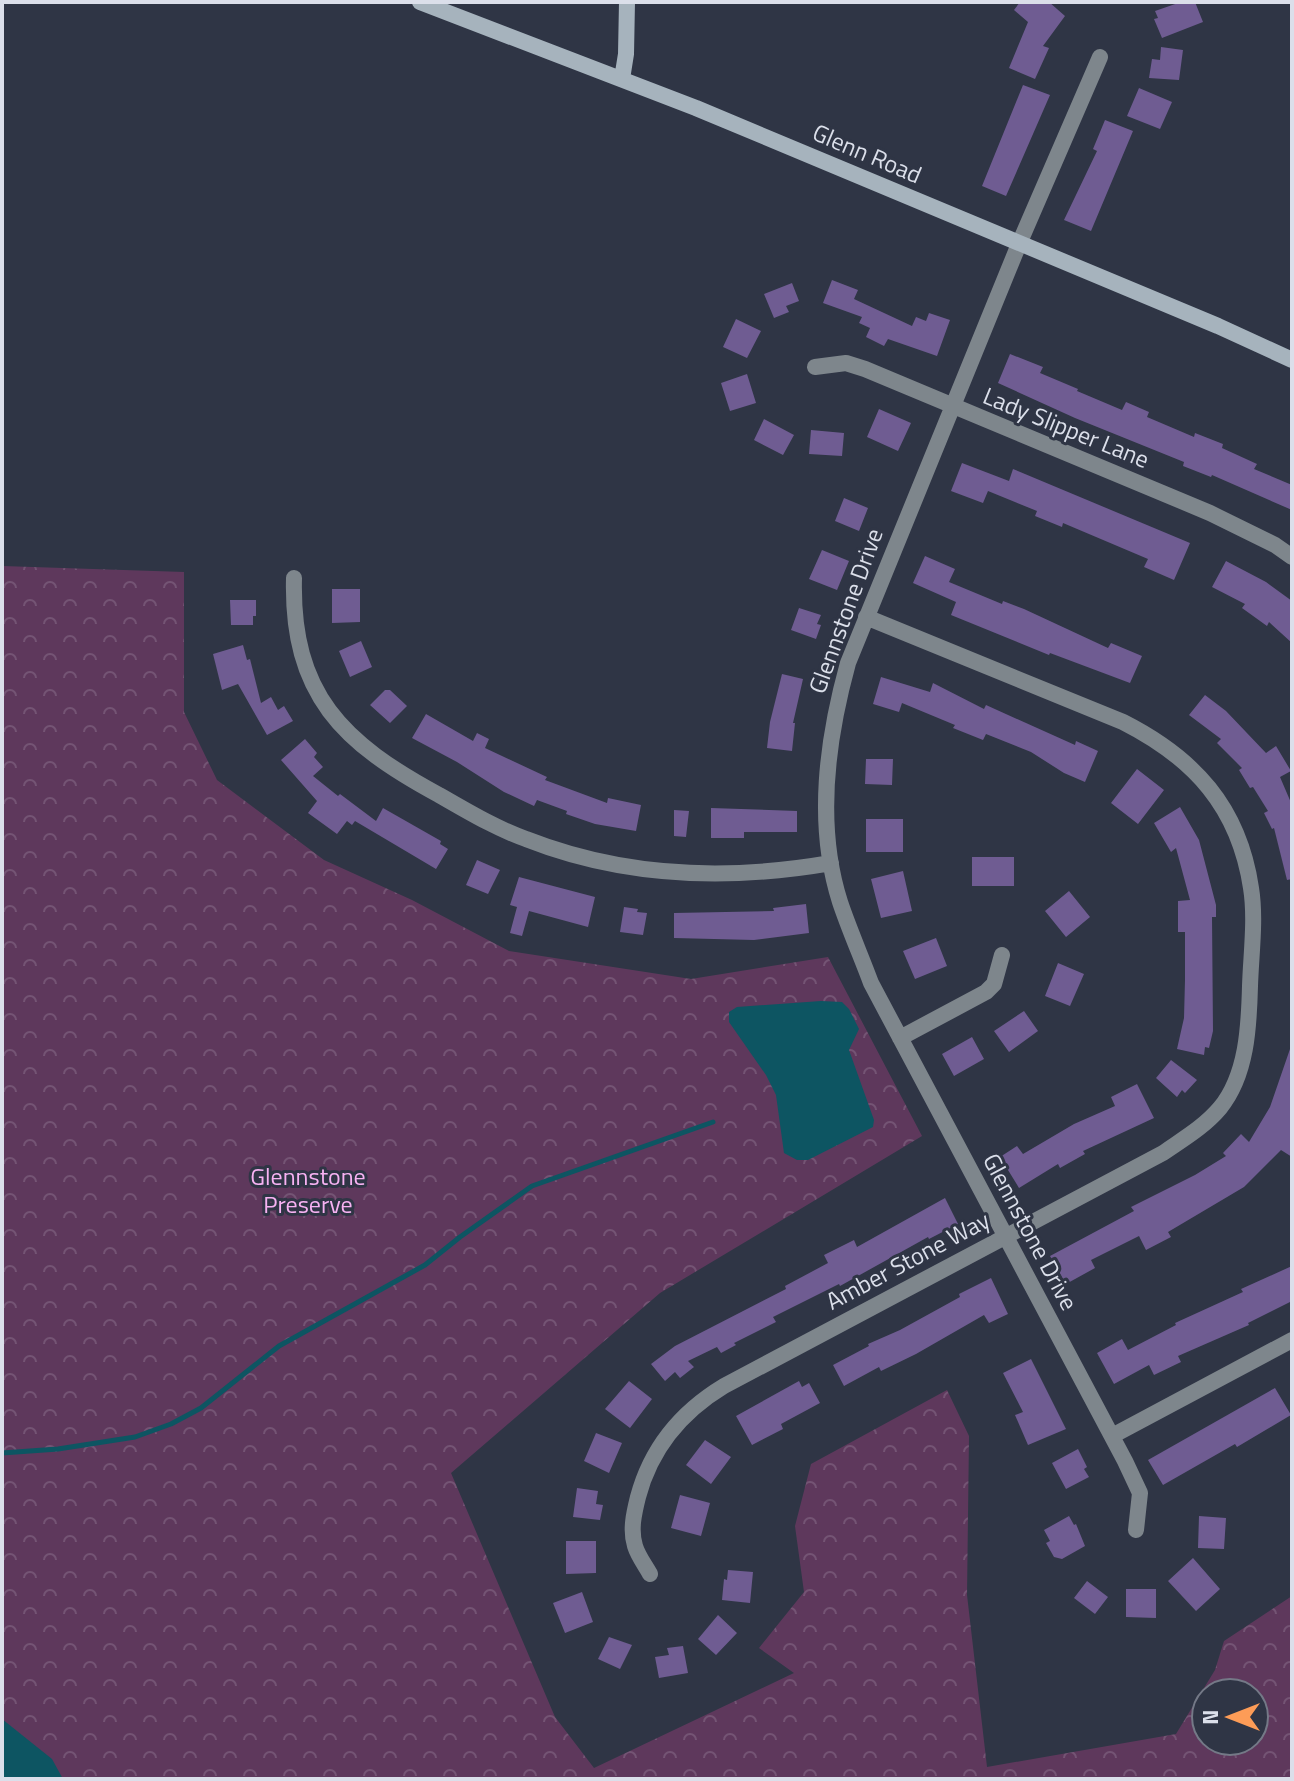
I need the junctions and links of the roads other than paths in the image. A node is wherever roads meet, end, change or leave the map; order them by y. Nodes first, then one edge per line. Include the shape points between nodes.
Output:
1 (420, 2) edge
2 (627, 2) edge
3 (1100, 57) dead end
4 (622, 79) junction
5 (1019, 244) junction
6 (1292, 360) edge
7 (815, 367) dead end
8 (953, 407) junction
9 (1292, 557) edge
10 (294, 578) dead end
11 (866, 617) junction
12 (831, 863) junction
13 (1002, 955) dead end
14 (900, 1038) junction
15 (1005, 1237) junction
16 (1292, 1340) edge
17 (1112, 1436) junction
18 (1136, 1530) dead end
19 (650, 1574) dead end

1 - 4 street, Glenn Road
2 - 4 street
3 - 5 street, Glennstone Drive
4 - 5 street, Glenn Road
5 - 6 street, Glenn Road
5 - 8 street, Glennstone Drive
7 - 8 street, Lady Slipper Lane via 846,363
8 - 9 street, Lady Slipper Lane via 1220,518
8 - 11 street, Glennstone Drive
10 - 12 street via 299,644 316,693 332,716 394,771 494,826 567,854 637,870 743,875
11 - 12 street, Glennstone Drive via 848,663 828,752
11 - 15 street, Amber Stone Way via 1158,740 1216,795 1235,829 1252,889 1246,1044 1222,1106 1163,1153
12 - 14 street, Glennstone Drive via 839,900 871,983
13 - 14 street via 994,984 986,992
14 - 15 street, Glennstone Drive
15 - 17 street, Glennstone Drive
15 - 19 street, Amber Stone Way via 724,1386 690,1410 658,1448 640,1489 635,1548
16 - 17 street
17 - 18 street, Glennstone Drive via 1140,1493

